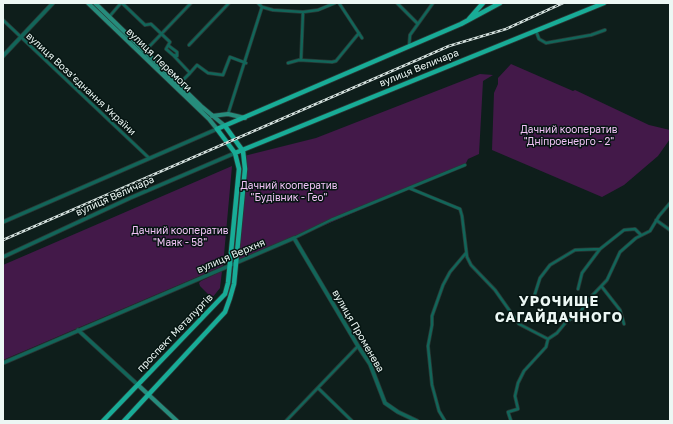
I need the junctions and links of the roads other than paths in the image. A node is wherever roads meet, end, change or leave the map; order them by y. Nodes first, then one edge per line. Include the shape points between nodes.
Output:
1 (53, 3) edge
2 (88, 3) edge
3 (95, 3) edge
4 (121, 3) edge
5 (191, 3) edge
6 (228, 3) edge
7 (258, 3) edge
8 (335, 3) edge
9 (339, 3) edge
10 (397, 3) edge
11 (433, 3) edge
12 (483, 3) edge
13 (487, 3) edge
14 (500, 3) edge
15 (604, 3) edge
16 (262, 7) junction
17 (303, 12) junction
18 (109, 16) junction
19 (472, 16) junction
20 (3, 20) edge
21 (418, 24) junction
22 (461, 24) junction
23 (605, 30) dead end
24 (536, 31) junction
25 (359, 33) junction
26 (162, 34) junction
27 (20, 38) junction
28 (362, 38) dead end
29 (189, 45) dead end
30 (169, 46) junction
31 (409, 47) junction
32 (145, 51) junction
33 (173, 55) junction
34 (3, 56) edge
35 (301, 60) junction
36 (246, 63) junction
37 (288, 63) dead end
38 (190, 73) junction
39 (179, 84) junction
40 (228, 114) junction
41 (213, 115) junction
42 (209, 118) junction
43 (245, 118) junction
44 (225, 126) junction
45 (217, 129) junction
46 (242, 149) junction
47 (235, 153) junction
48 (149, 158) junction
49 (465, 165) dead end
50 (409, 188) junction
51 (670, 203) edge
52 (656, 220) junction
53 (3, 222) edge
54 (670, 230) edge
55 (641, 235) junction
56 (294, 238) junction
57 (600, 248) junction
58 (466, 253) junction
59 (3, 257) edge
60 (236, 263) junction
61 (229, 266) junction
62 (602, 287) junction
63 (578, 289) dead end
64 (533, 300) dead end
65 (217, 303) junction
66 (226, 310) junction
67 (624, 324) dead end
68 (78, 330) junction
69 (548, 340) junction
70 (358, 346) junction
71 (3, 363) edge
72 (138, 384) junction
73 (318, 388) junction
74 (149, 395) junction
75 (103, 421) edge
76 (124, 421) edge
77 (176, 421) edge
78 (286, 421) edge
79 (352, 421) edge
80 (417, 421) edge
81 (445, 421) edge
82 (511, 421) edge

1 - 27 street
2 - 42 main road, вулиця Перемоги
3 - 18 main road, вулиця Перемоги
4 - 18 street
4 - 26 street via 145,25 151,24
5 - 26 street
6 - 29 street
7 - 16 street
8 - 17 street via 318,10
9 - 25 street
10 - 21 street
11 - 21 street
12 - 19 main road
13 - 19 main road
14 - 22 main road
15 - 24 main road, вулиця Величара
16 - 17 street
16 - 36 street
17 - 35 street
18 - 32 main road, вулиця Перемоги
19 - 22 main road
20 - 27 street, вулиця Воззʼєднання України
21 - 31 street via 410,35
22 - 31 main road
23 - 24 street via 546,43 539,39
24 - 46 main road, вулиця Величара
25 - 28 street
25 - 35 street via 336,61
26 - 30 street via 169,41
26 - 32 street
27 - 34 street
27 - 48 street, вулиця Воззʼєднання України
30 - 33 street via 166,49
30 - 33 street via 177,52 177,56
31 - 43 main road
32 - 39 main road, вулиця Перемоги
33 - 38 street
35 - 37 street
36 - 38 street via 230,57 223,76 208,73 196,65
36 - 40 street
38 - 39 street
39 - 41 main road, вулиця Перемоги
40 - 41 main road
40 - 43 main road
41 - 42 main road
41 - 44 main road, вулиця Перемоги
42 - 45 main road, вулиця Перемоги
43 - 44 main road
44 - 45 main road
44 - 46 main road, проспект Металургів
45 - 47 main road, проспект Металургів
45 - 48 street, вулиця Величара
46 - 47 main road, вулиця Величара
46 - 60 main road, проспект Металургів via 245,168
47 - 59 street, вулиця Величара
47 - 61 main road, проспект Металургів via 239,169
48 - 53 street, вулиця Величара
49 - 50 street, вулиця Верхня
50 - 56 street, вулиця Верхня via 330,220
50 - 58 street via 460,208
51 - 52 street
52 - 54 street
52 - 55 street via 650,231
55 - 57 street via 635,229 624,230
55 - 62 street via 620,252
56 - 60 street, вулиця Верхня
56 - 70 street, вулиця Променева
57 - 63 street via 582,273
57 - 64 street via 575,250 550,265 540,278
58 - 69 street via 471,265 495,290 519,324
58 - 81 street via 442,285 432,316 428,346 432,385
60 - 61 street, вулиця Верхня
60 - 66 main road, проспект Металургів via 234,284
61 - 65 main road, проспект Металургів via 225,294
61 - 68 street, вулиця Верхня
62 - 67 street via 620,310
62 - 69 street via 589,299 579,314 566,322 557,334
65 - 66 main road
65 - 72 main road, проспект Металургів
66 - 74 main road, проспект Металургів
68 - 71 street, вулиця Верхня
68 - 72 street
69 - 82 street via 546,347 524,371 518,383 515,396 518,409 508,412
70 - 73 street
70 - 80 street, вулиця Променева via 373,370 385,403
72 - 74 main road
72 - 75 main road, проспект Металургів
73 - 78 street
73 - 79 street
74 - 76 main road, проспект Металургів
74 - 77 main road

